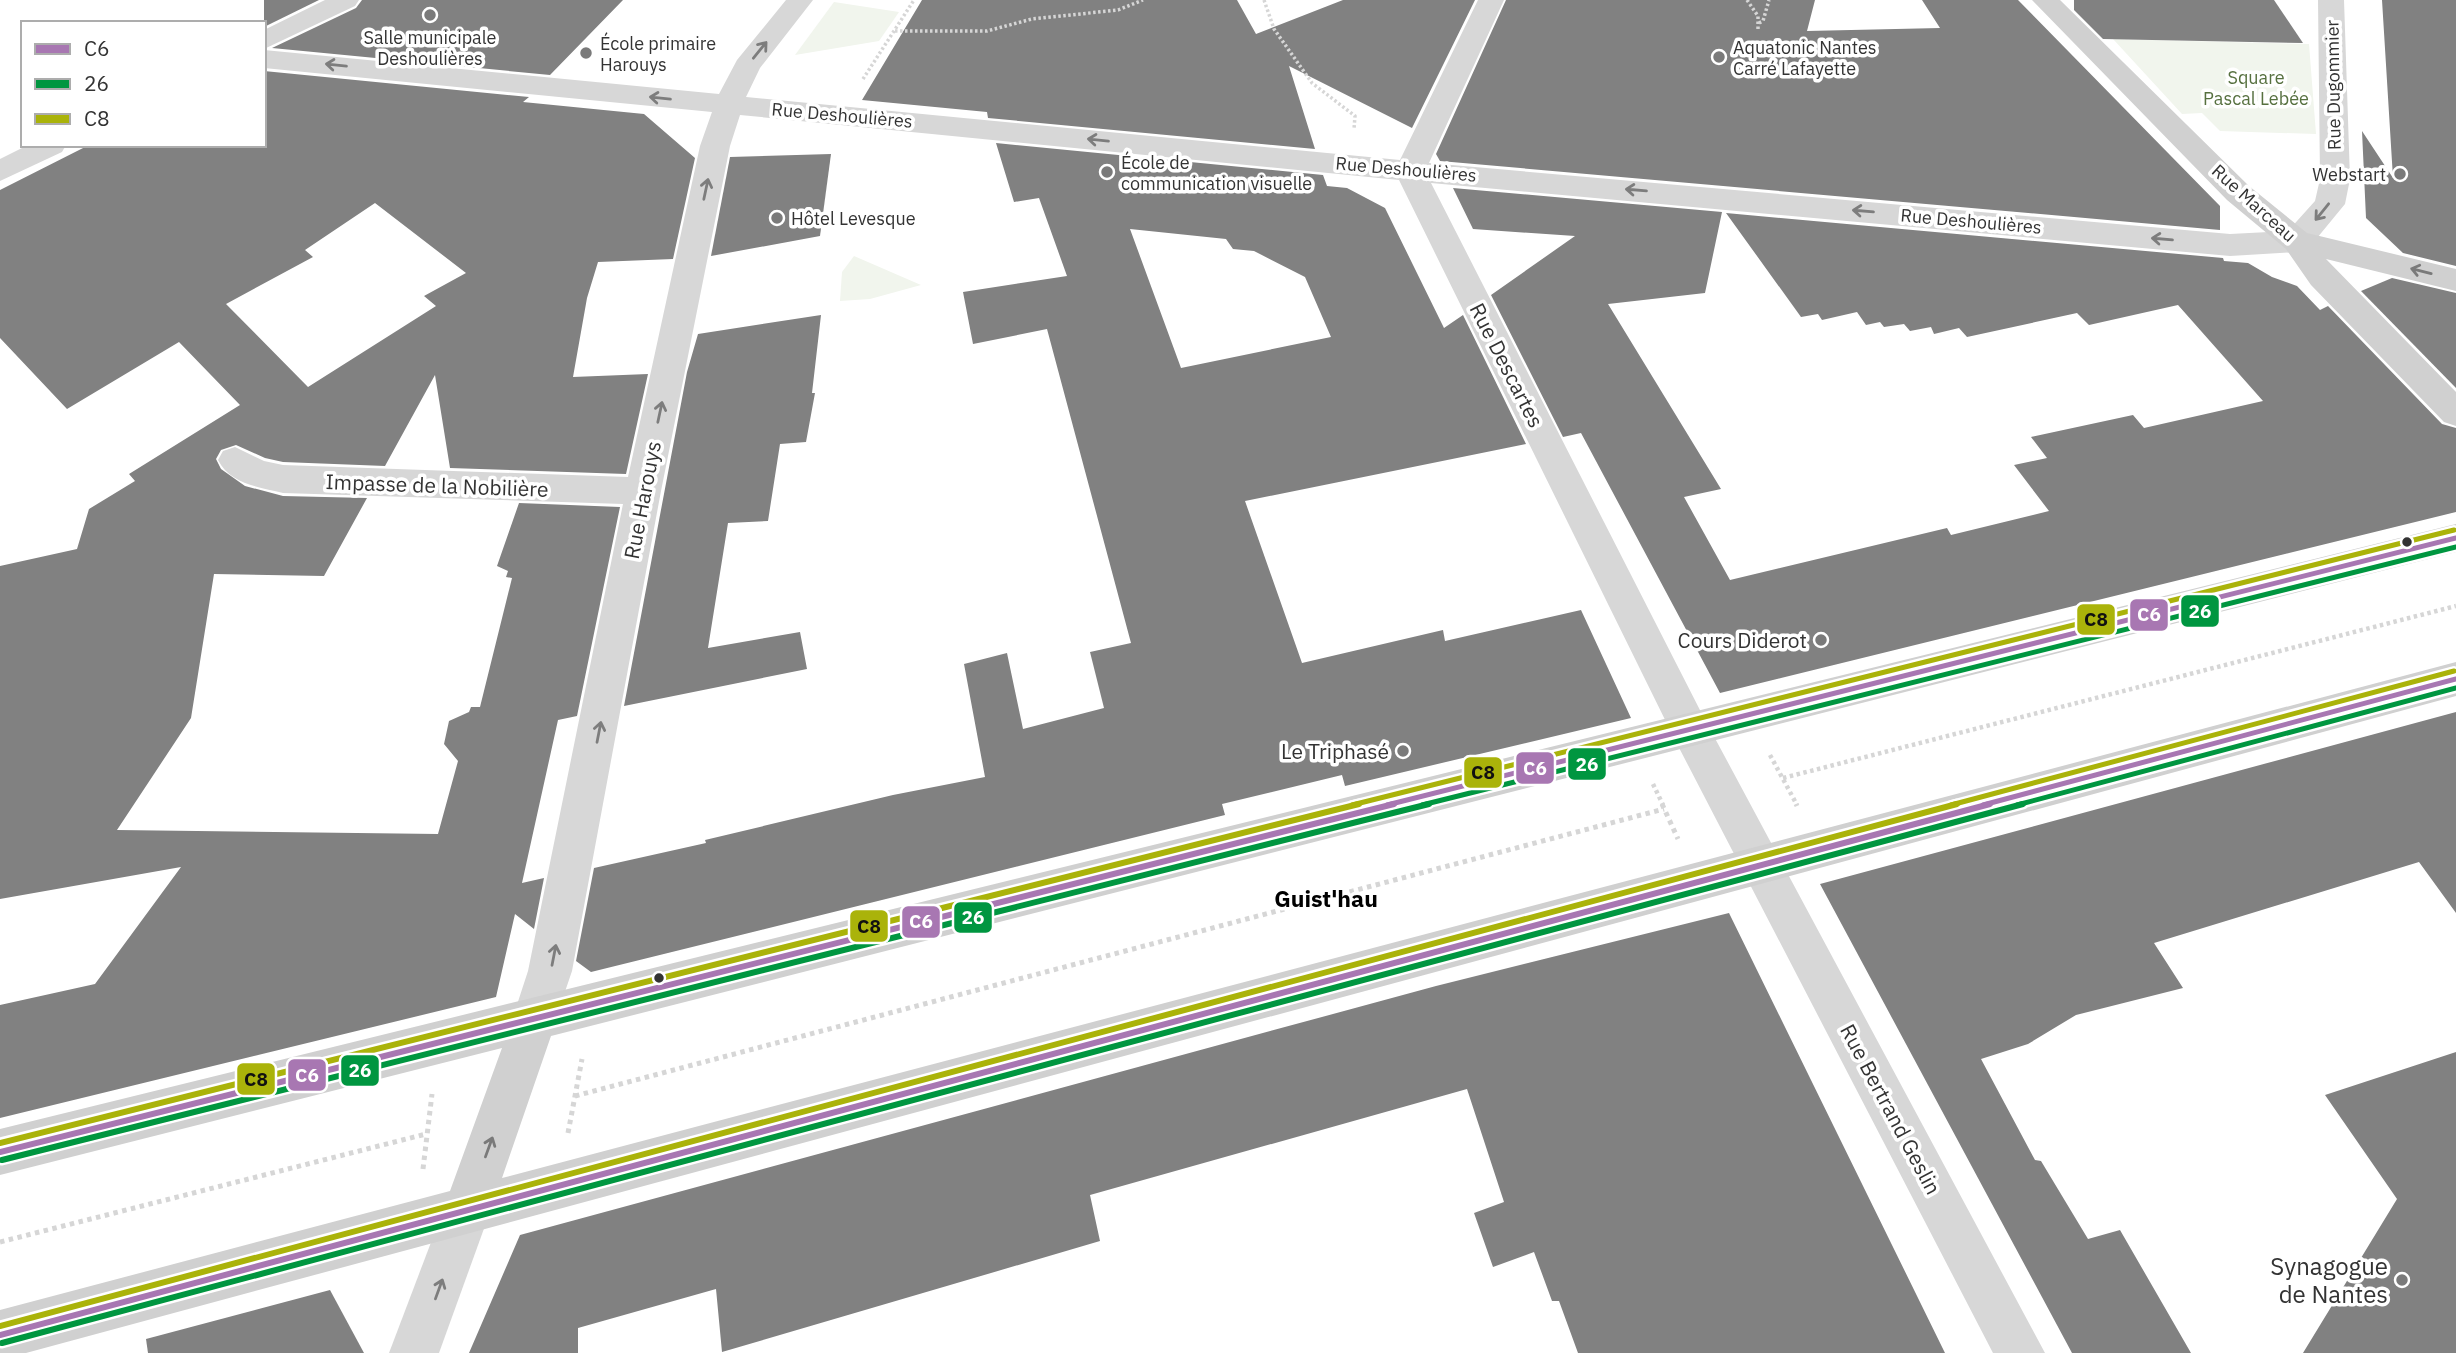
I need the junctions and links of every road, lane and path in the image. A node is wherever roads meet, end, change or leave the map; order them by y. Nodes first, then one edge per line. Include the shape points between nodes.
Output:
1 (346, 0) edge
2 (800, 0) edge
3 (914, 0) edge
4 (1143, 0) edge
5 (1264, 0) edge
6 (1491, 0) edge
7 (1747, 0) edge
8 (1769, 0) edge
9 (2045, 0) edge
10 (2331, 0) edge
11 (1759, 23) junction
12 (1758, 30) dead end
13 (895, 31) junction
14 (266, 40) edge
15 (266, 59) edge
16 (856, 88) dead end
17 (728, 106) junction
18 (48, 147) edge
19 (1351, 165) junction
20 (0, 171) edge
21 (1410, 171) junction
22 (2297, 241) junction
23 (2456, 280) edge
24 (2456, 412) edge
25 (235, 460) dead end
26 (643, 491) junction
27 (2456, 538) edge
28 (2456, 606) edge
29 (2456, 679) edge
30 (1748, 714) junction
31 (1689, 728) junction
32 (1633, 742) junction
33 (1783, 778) junction
34 (1664, 809) junction
35 (1821, 848) junction
36 (1762, 865) junction
37 (1698, 882) junction
38 (592, 1004) junction
39 (534, 1020) junction
40 (434, 1044) junction
41 (575, 1096) junction
42 (426, 1134) junction
43 (0, 1152) edge
44 (557, 1188) junction
45 (466, 1212) junction
46 (410, 1227) junction
47 (0, 1242) edge
48 (0, 1335) edge
49 (414, 1353) edge
50 (2020, 1353) edge

1 - 14 street
17 -> 2 street, Rue Harouys via 747,66
3 - 13 path
4 - 13 path via 1118,10 1032,19 987,31
5 - 19 path via 1274,29 1312,83 1354,116
6 - 21 street
7 - 11 path
8 - 11 path
9 - 22 main road, Rue Marceau via 2238,193
10 -> 22 street, Rue Dugommier via 2336,180 2330,204
11 - 12 path
13 - 16 path
17 -> 15 street, Rue Deshoulières
19 -> 17 street, Rue Deshoulières
26 -> 17 street, Rue Harouys via 715,146
18 - 20 street
19 - 21 street, Rue Deshoulières
22 -> 21 street, Rue Deshoulières via 2226,245
21 - 31 street, Rue Descartes
23 -> 22 main road
22 - 24 main road, Rue Marceau via 2322,277
25 - 26 street, Impasse de la Nobilière via 255,473 283,479
39 -> 26 street, Rue Harouys via 553,958
27 - 30 main road
28 - 33 path
29 - 35 main road
30 - 31 main road
30 - 33 path
31 - 32 main road
31 - 36 street, Rue Descartes
32 - 34 path
32 - 38 main road
33 - 35 path
34 - 37 path
34 - 41 path
35 - 36 main road
36 - 37 main road
36 - 50 street, Rue Bertrand Geslin
37 - 44 main road
38 - 39 main road
38 - 41 path
39 - 40 main road
45 -> 39 main road
40 - 42 path
40 - 43 main road
41 - 44 path
42 - 46 path via 421,1191
42 - 47 path
44 - 45 main road
45 - 46 main road
49 -> 45 street
46 - 48 main road

